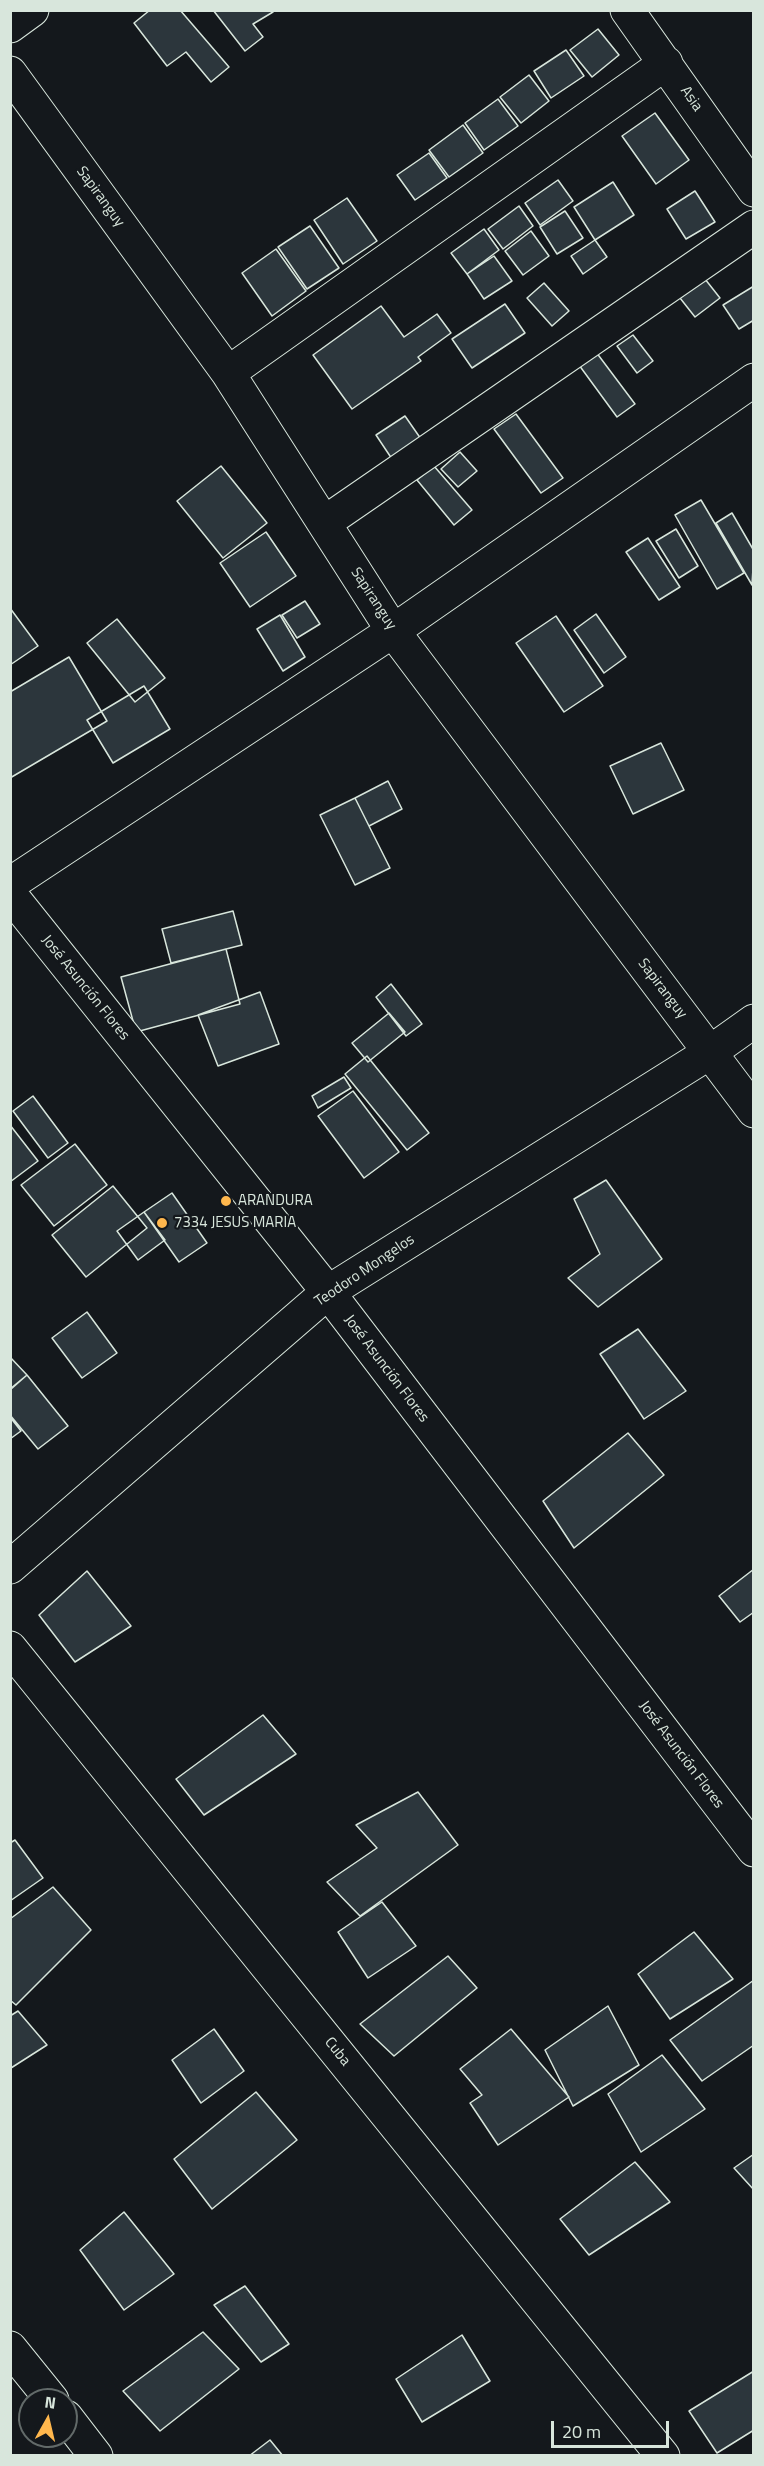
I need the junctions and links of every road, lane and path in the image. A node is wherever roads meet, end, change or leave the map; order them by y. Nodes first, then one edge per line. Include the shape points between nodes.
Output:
1 (32, 10) edge
2 (627, 10) edge
3 (10, 26) edge
4 (666, 63) junction
5 (10, 73) edge
6 (753, 190) edge
7 (753, 227) edge
8 (228, 373) junction
9 (753, 380) edge
10 (324, 523) junction
11 (393, 631) junction
12 (10, 884) edge
13 (10, 894) edge
14 (753, 1021) edge
15 (709, 1053) junction
16 (753, 1111) edge
17 (328, 1292) junction
18 (10, 1567) edge
19 (10, 1648) edge
20 (753, 1850) edge
21 (10, 2348) edge
22 (42, 2388) edge
23 (78, 2433) edge
24 (96, 2456) edge
25 (663, 2456) edge

1 - 3 street
2 - 4 street, Asia
4 - 6 street, Asia
4 - 8 street
5 - 8 street, Sapiranguy
7 - 10 street
8 - 10 street, Sapiranguy
9 - 11 street
10 - 11 street, Sapiranguy
11 - 12 street
11 - 15 street, Sapiranguy
13 - 17 street, José Asunción Flores
14 - 15 street, Teodoro Mongelos
15 - 16 street, Sapiranguy
15 - 17 street, Teodoro Mongelos
17 - 18 street, Teodoro Mongelos
17 - 20 street, José Asunción Flores
19 - 25 street, Cuba
21 - 22 street
23 - 24 street

